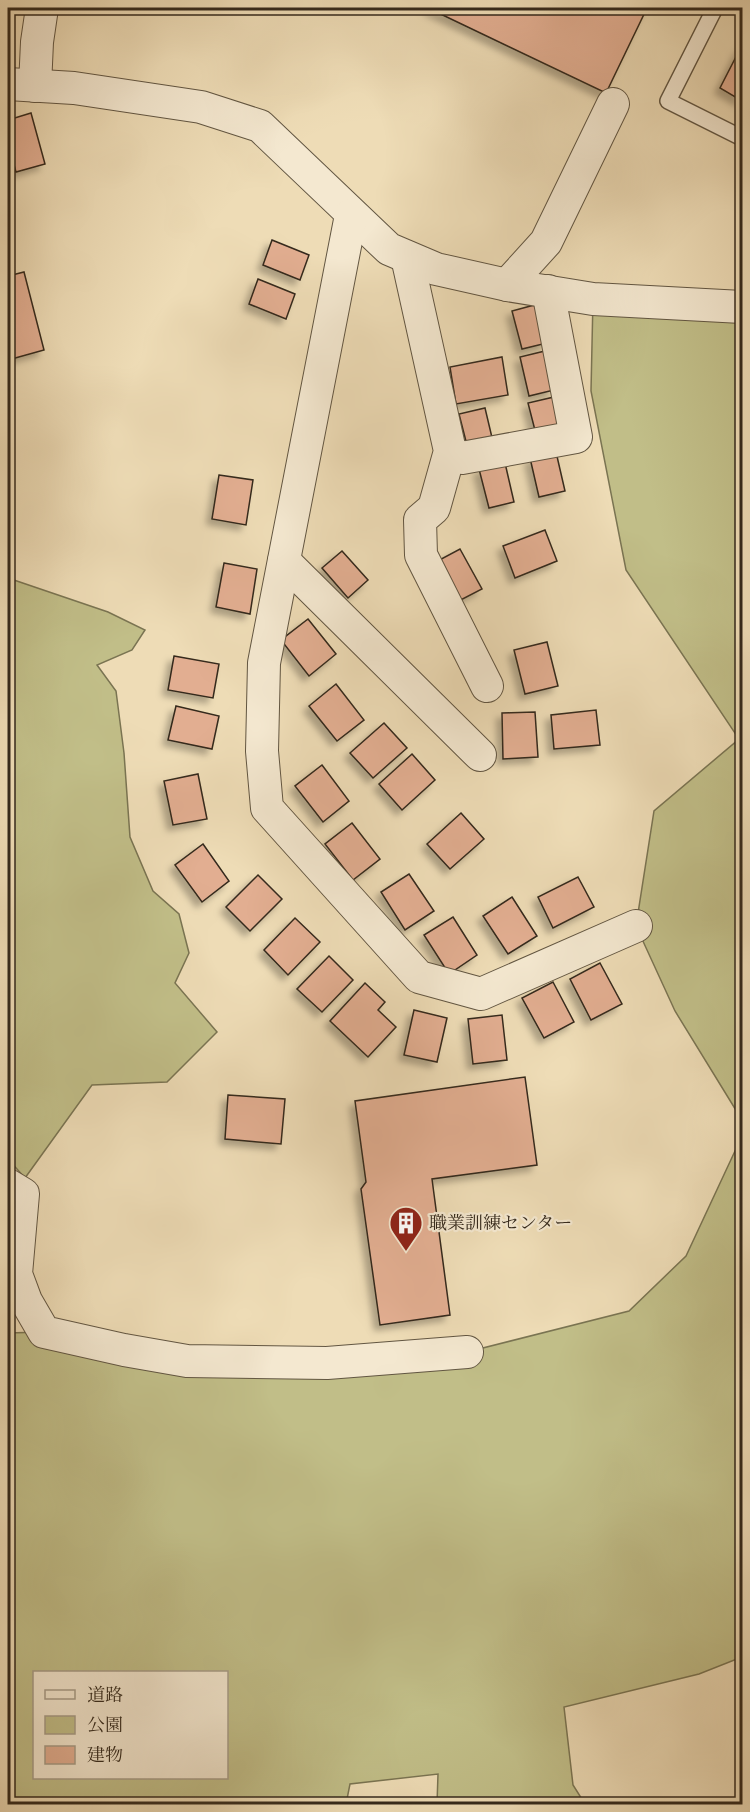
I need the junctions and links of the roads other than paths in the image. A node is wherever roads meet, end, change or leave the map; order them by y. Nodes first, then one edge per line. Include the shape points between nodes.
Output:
1 (42, 8) edge
2 (714, 8) edge
3 (21, 85) edge
4 (614, 104) dead end
5 (742, 138) edge
6 (351, 215) junction
7 (407, 256) junction
8 (507, 285) junction
9 (548, 291) junction
10 (742, 307) edge
11 (450, 451) junction
12 (284, 561) junction
13 (487, 686) dead end
14 (480, 755) dead end
15 (636, 926) dead end
16 (8, 1185) edge
17 (467, 1352) dead end

1 - 3 street via 37,42
2 - 5 lane via 668,101
3 - 6 street via 74,88 201,106 260,126
4 - 8 street via 546,242
6 - 7 street via 389,249
6 - 12 street
7 - 8 street via 436,269
7 - 11 street
8 - 9 street
9 - 10 street via 593,299
9 - 11 street via 576,437 462,458
11 - 13 street via 434,508 420,520 421,555
12 - 14 street
12 - 15 street via 264,663 262,751 267,808 419,977 481,994
16 - 17 street via 23,1194 16,1274 44,1332 187,1361 327,1363

